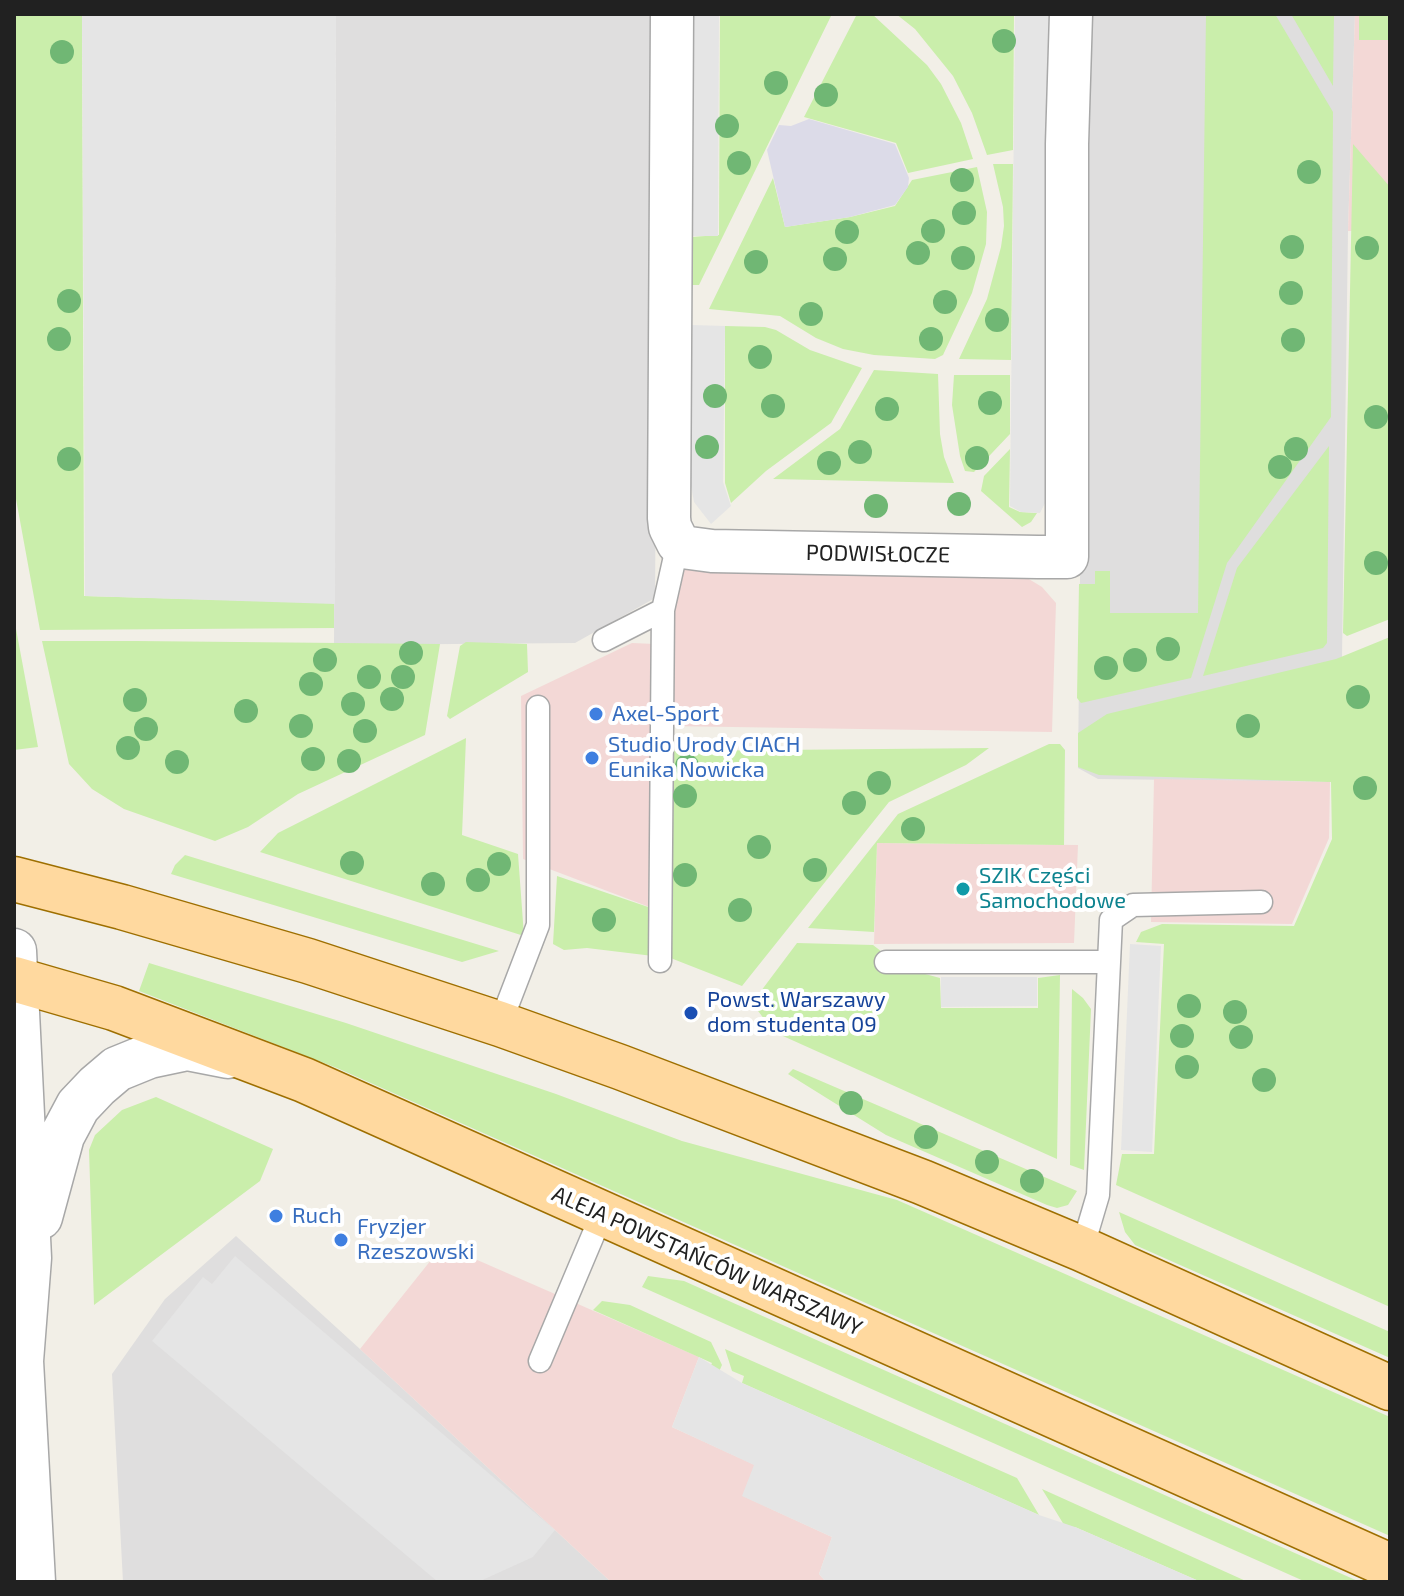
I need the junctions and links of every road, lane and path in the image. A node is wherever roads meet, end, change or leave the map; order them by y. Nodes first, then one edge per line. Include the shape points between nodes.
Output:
1 (672, 14) edge
2 (1071, 14) edge
3 (678, 543) junction
4 (663, 610) junction
5 (604, 640) dead end
6 (538, 707) dead end
7 (14, 879) edge
8 (1261, 902) dead end
9 (660, 961) dead end
10 (886, 962) dead end
11 (1108, 962) junction
12 (15, 970) edge
13 (500, 1024) junction
14 (261, 1062) junction
15 (602, 1214) junction
16 (1082, 1249) junction
17 (29, 1258) junction
18 (18, 1352) edge
19 (540, 1361) dead end
20 (1390, 1388) edge
21 (1390, 1566) edge
22 (33, 1582) edge

1 - 3 street via 669,518
2 - 3 street, PODWISŁOCZE via 1067,557 712,551
3 - 4 lane
4 - 5 lane
4 - 9 lane
6 - 13 lane via 538,925
7 - 13 main road via 308,961
8 - 11 lane via 1133,905 1111,920
10 - 11 lane
11 - 16 lane via 1098,1195
12 - 14 main road, ALEJA POWSTAŃCÓW WARSZAWY
12 - 17 street
13 - 16 main road via 838,1149
14 - 15 main road, ALEJA POWSTAŃCÓW WARSZAWY
14 - 17 street via 187,1048 117,1069 78,1106 62,1136
15 - 19 lane
15 - 21 main road, ALEJA POWSTAŃCÓW WARSZAWY
16 - 20 main road
17 - 18 street
18 - 22 street

